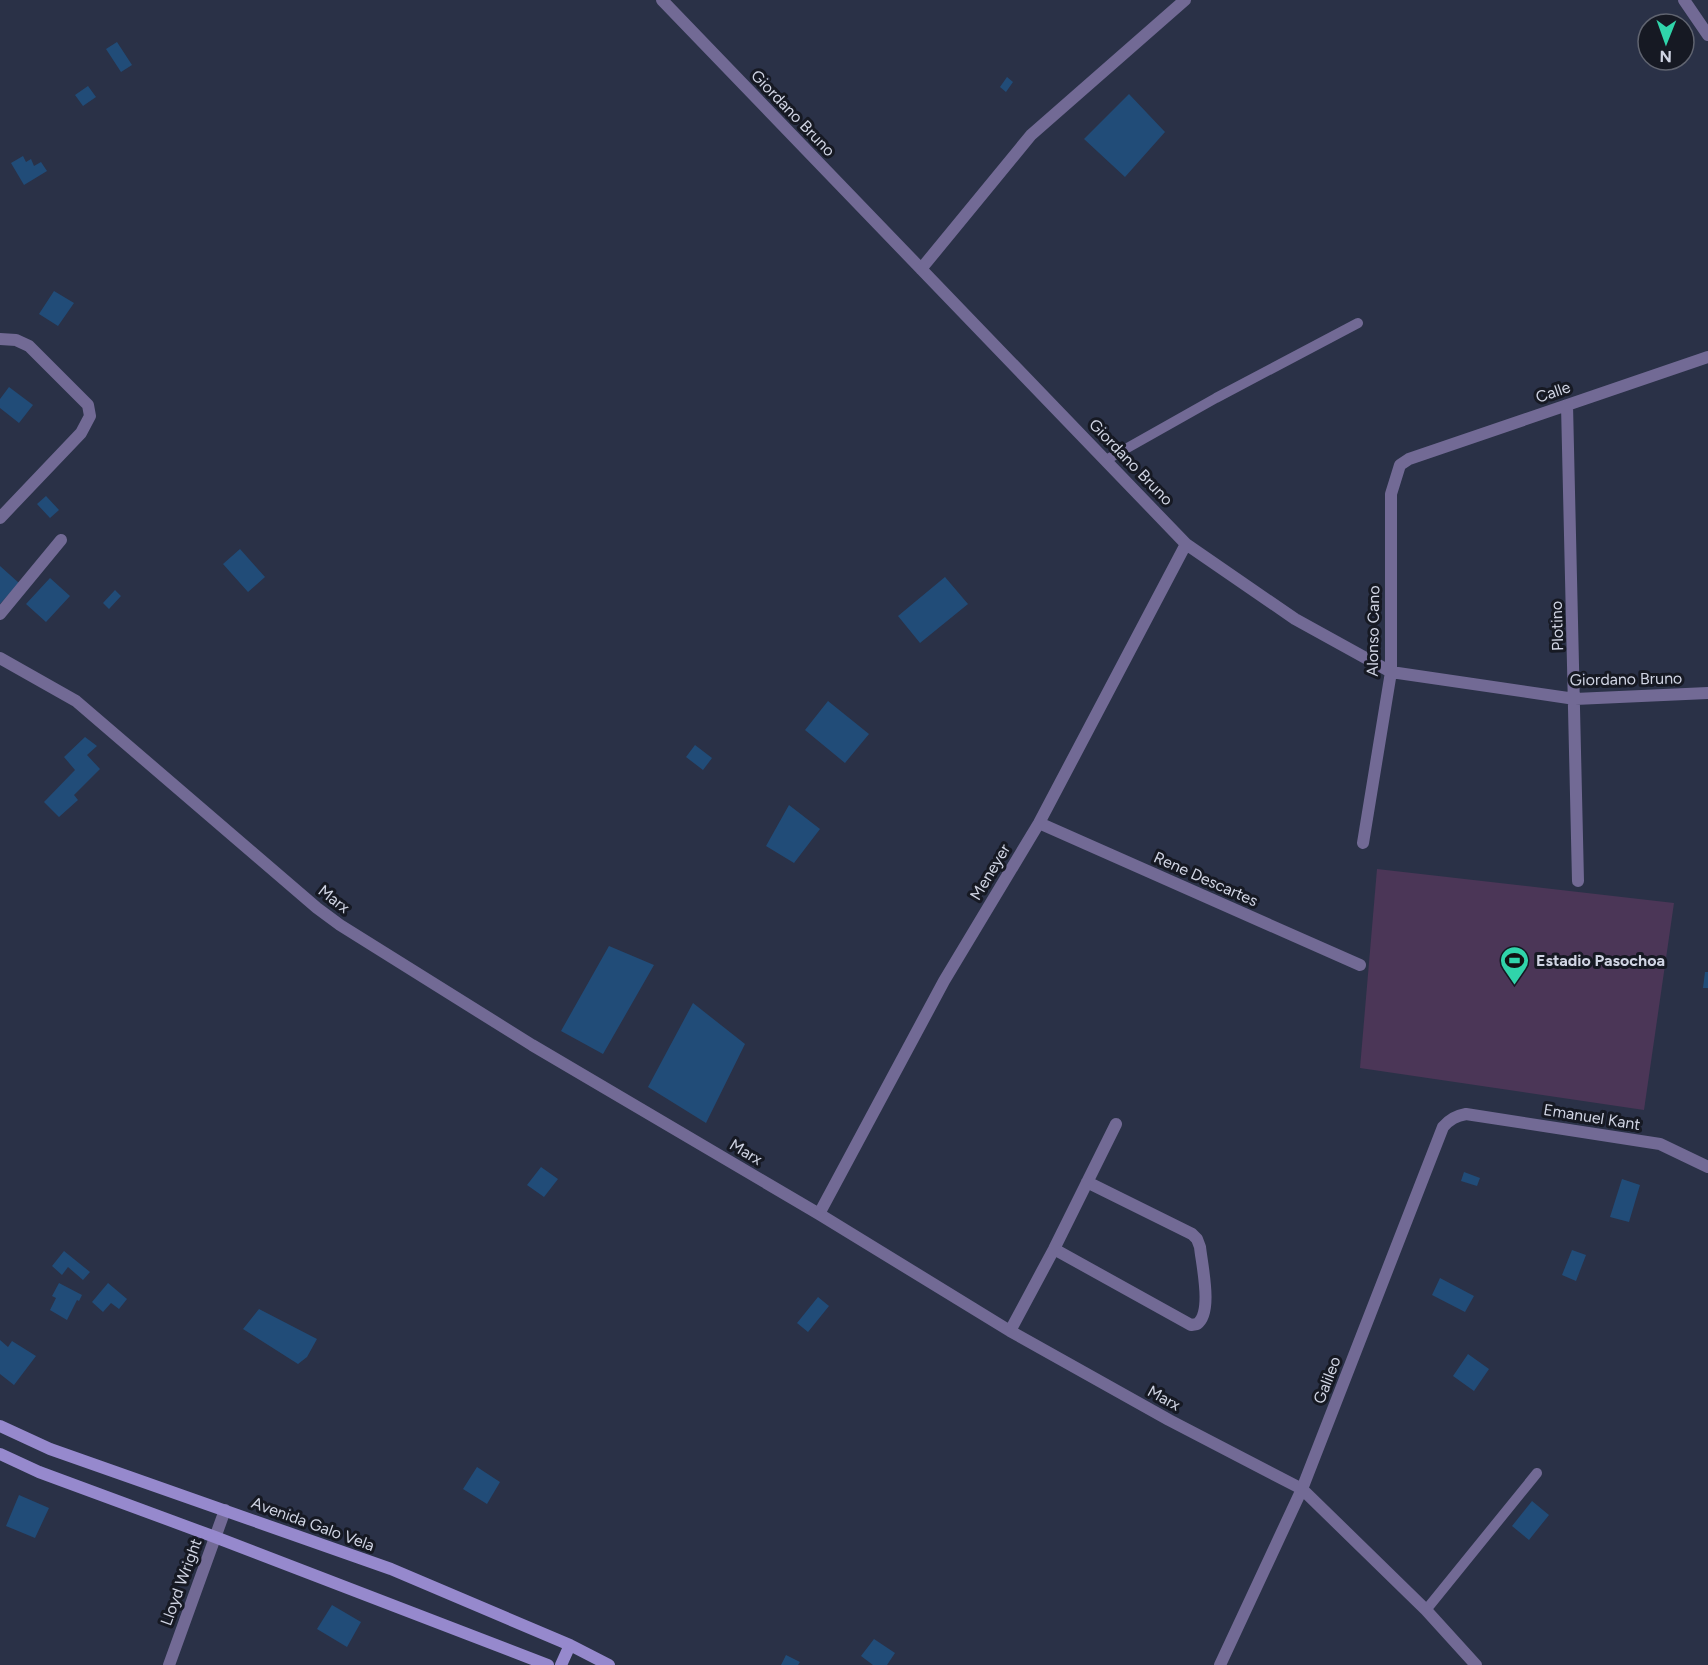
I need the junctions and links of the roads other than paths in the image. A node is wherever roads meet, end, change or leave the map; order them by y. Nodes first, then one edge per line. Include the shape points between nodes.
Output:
1 (662, 0) edge
2 (1185, 0) edge
3 (1684, 0) edge
4 (1708, 35) edge
5 (921, 269) junction
6 (1358, 323) dead end
7 (0, 339) edge
8 (1708, 357) edge
9 (1567, 405) junction
10 (1409, 459) joint
11 (1106, 460) junction
12 (0, 518) edge
13 (62, 540) dead end
14 (1186, 544) junction
15 (0, 614) edge
16 (0, 658) edge
17 (1391, 672) junction
18 (1708, 693) edge
19 (1575, 699) junction
20 (1039, 823) junction
21 (1363, 843) dead end
22 (1578, 881) dead end
23 (1360, 965) dead end
24 (1466, 1114) joint
25 (1116, 1124) dead end
26 (1708, 1167) edge
27 (1087, 1182) junction
28 (819, 1215) junction
29 (1054, 1250) junction
30 (1010, 1331) junction
31 (0, 1426) edge
32 (0, 1454) edge
33 (1537, 1473) dead end
34 (1302, 1489) junction
35 (225, 1510) junction
36 (215, 1537) junction
37 (1426, 1610) junction
38 (570, 1645) junction
39 (169, 1665) edge
40 (548, 1665) edge
41 (561, 1665) edge
42 (609, 1665) edge
43 (1220, 1665) edge
44 (1476, 1665) edge

1 - 5 street, Giordano Bruno
2 - 5 street via 1031,135
3 - 4 street
5 - 11 street, Giordano Bruno
6 - 11 lane
7 - 12 street via 28,346 88,405 90,416 81,433
8 - 9 street, Calle
9 - 10 street, Calle
9 - 19 street, Plotino
10 - 17 street, Alonso Cano via 1400,465 1390,494
11 - 14 street, Giordano Bruno
13 - 15 street
14 - 17 street, Giordano Bruno via 1295,619
14 - 20 street, Meneyer
16 - 28 street, Marx via 76,701 340,925 532,1045
17 - 19 street, Giordano Bruno
17 - 21 street, Alonso Cano
18 - 19 street, Giordano Bruno
19 - 22 street, Plotino
20 - 23 street, Rene Descartes
20 - 28 street, Meneyer via 944,981
24 - 26 street, Emanuel Kant via 1660,1144
24 - 34 street, Galileo via 1443,1127
25 - 27 street
27 - 29 street
27 - 29 street via 1197,1239 1204,1316 1191,1325
28 - 30 street, Marx
29 - 30 street
30 - 34 street, Marx
31 - 35 main road, Avenida Galo Vela via 50,1449
32 - 36 main road
33 - 37 lane
34 - 37 street, Marx
34 - 43 street, Galileo
35 - 36 street, Lloyd Wright
35 - 38 main road, Avenida Galo Vela via 391,1569
36 - 39 street, Lloyd Wright
36 - 40 main road
37 - 44 street, Marx
38 - 41 main road
38 - 42 main road, Avenida Galo Vela

